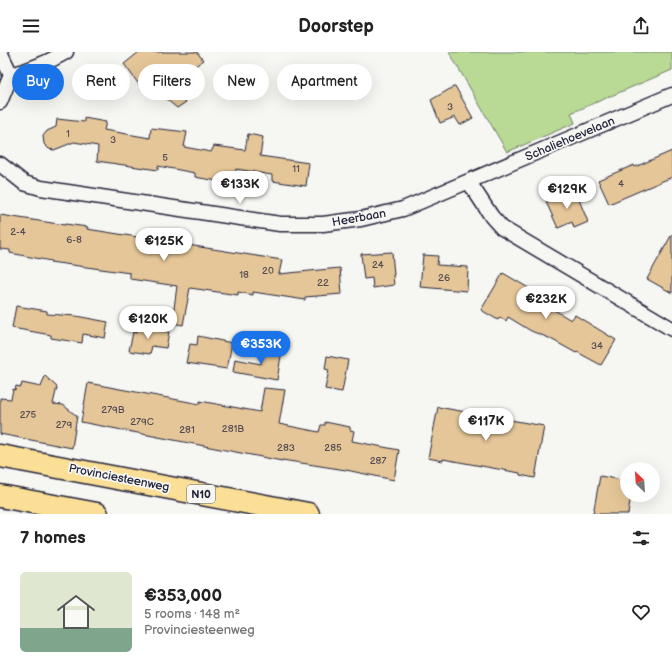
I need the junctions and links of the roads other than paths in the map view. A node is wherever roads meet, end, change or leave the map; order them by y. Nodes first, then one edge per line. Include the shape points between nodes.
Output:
1 (0, 52) edge
2 (66, 52) edge
3 (11, 75) junction
4 (672, 95) edge
5 (0, 102) edge
6 (0, 164) edge
7 (469, 182) junction
8 (672, 329) edge
9 (0, 456) edge
10 (0, 496) edge
11 (97, 514) edge
12 (308, 514) edge

1 - 3 street
2 - 3 street via 45,64
3 - 5 street
4 - 7 street, Schaliehoevelaan
6 - 7 street, Heerbaan via 24,183 41,188 280,224 323,224 361,219 403,209
7 - 8 street via 502,228
9 - 12 main road, Provinciesteenweg / N10
10 - 11 main road

